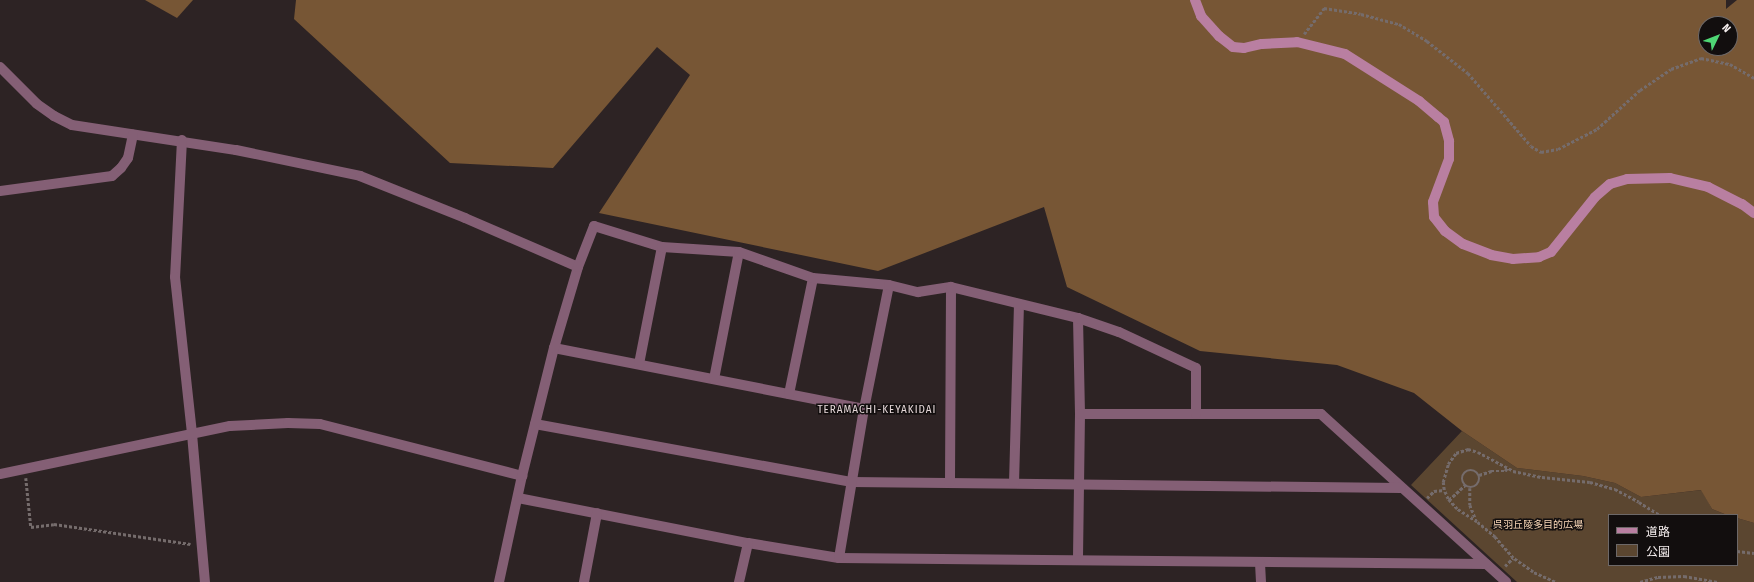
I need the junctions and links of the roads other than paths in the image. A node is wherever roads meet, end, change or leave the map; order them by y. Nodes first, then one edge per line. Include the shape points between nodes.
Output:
1 (1196, 0) edge
2 (0, 67) edge
3 (134, 135) junction
4 (182, 140) junction
5 (0, 191) edge
6 (1754, 213) edge
7 (662, 247) junction
8 (739, 252) junction
9 (578, 267) junction
10 (813, 278) junction
11 (889, 285) junction
12 (951, 287) junction
13 (1019, 304) junction
14 (1078, 318) junction
15 (554, 348) junction
16 (639, 364) junction
17 (714, 379) junction
18 (789, 394) junction
19 (864, 409) junction
20 (1080, 414) junction
21 (1196, 414) junction
22 (535, 424) junction
23 (192, 434) junction
24 (0, 474) edge
25 (522, 476) junction
26 (851, 482) junction
27 (950, 482) junction
28 (1014, 483) junction
29 (1078, 484) junction
30 (1401, 488) junction
31 (518, 498) junction
32 (597, 513) junction
33 (748, 543) junction
34 (839, 558) junction
35 (1078, 559) junction
36 (1260, 562) junction
37 (1486, 564) junction
38 (205, 582) edge
39 (499, 582) edge
40 (584, 582) edge
41 (739, 582) edge
42 (1260, 582) edge
43 (1506, 582) edge

1 - 6 street via 1201,16 1219,36 1234,47 1297,42 1345,54 1419,101 1444,122 1449,141 1449,159 1433,202 1434,216 1445,231 1463,244 1491,255 1514,259 1539,258 1551,252 1595,197 1610,184 1627,179 1670,178 1708,187
2 - 3 street via 37,104 54,116 72,124
3 - 4 street
3 - 5 street via 128,158 112,176
4 - 9 street via 360,176
4 - 23 street via 175,277
7 - 8 street
7 - 9 street via 594,226
7 - 16 street
8 - 10 street
8 - 17 street
9 - 15 street
10 - 11 street
10 - 18 street
11 - 12 street via 918,292
11 - 19 street
12 - 13 street
12 - 27 street
13 - 14 street
13 - 28 street
14 - 20 street
14 - 21 street via 1119,332 1196,368
15 - 16 street
15 - 22 street
16 - 17 street
17 - 18 street
18 - 19 street
19 - 26 street
20 - 21 street
20 - 29 street
21 - 30 street via 1321,414
22 - 25 street
22 - 26 street
23 - 24 street
23 - 25 street via 230,426 320,424
23 - 38 street
25 - 31 street
26 - 27 street
26 - 34 street
27 - 28 street
28 - 29 street
29 - 30 street
29 - 35 street
30 - 37 street
31 - 32 street
31 - 39 street
32 - 33 street
32 - 40 street
33 - 34 street
33 - 41 street
34 - 35 street
35 - 36 street
36 - 37 street
36 - 42 street
37 - 43 street

